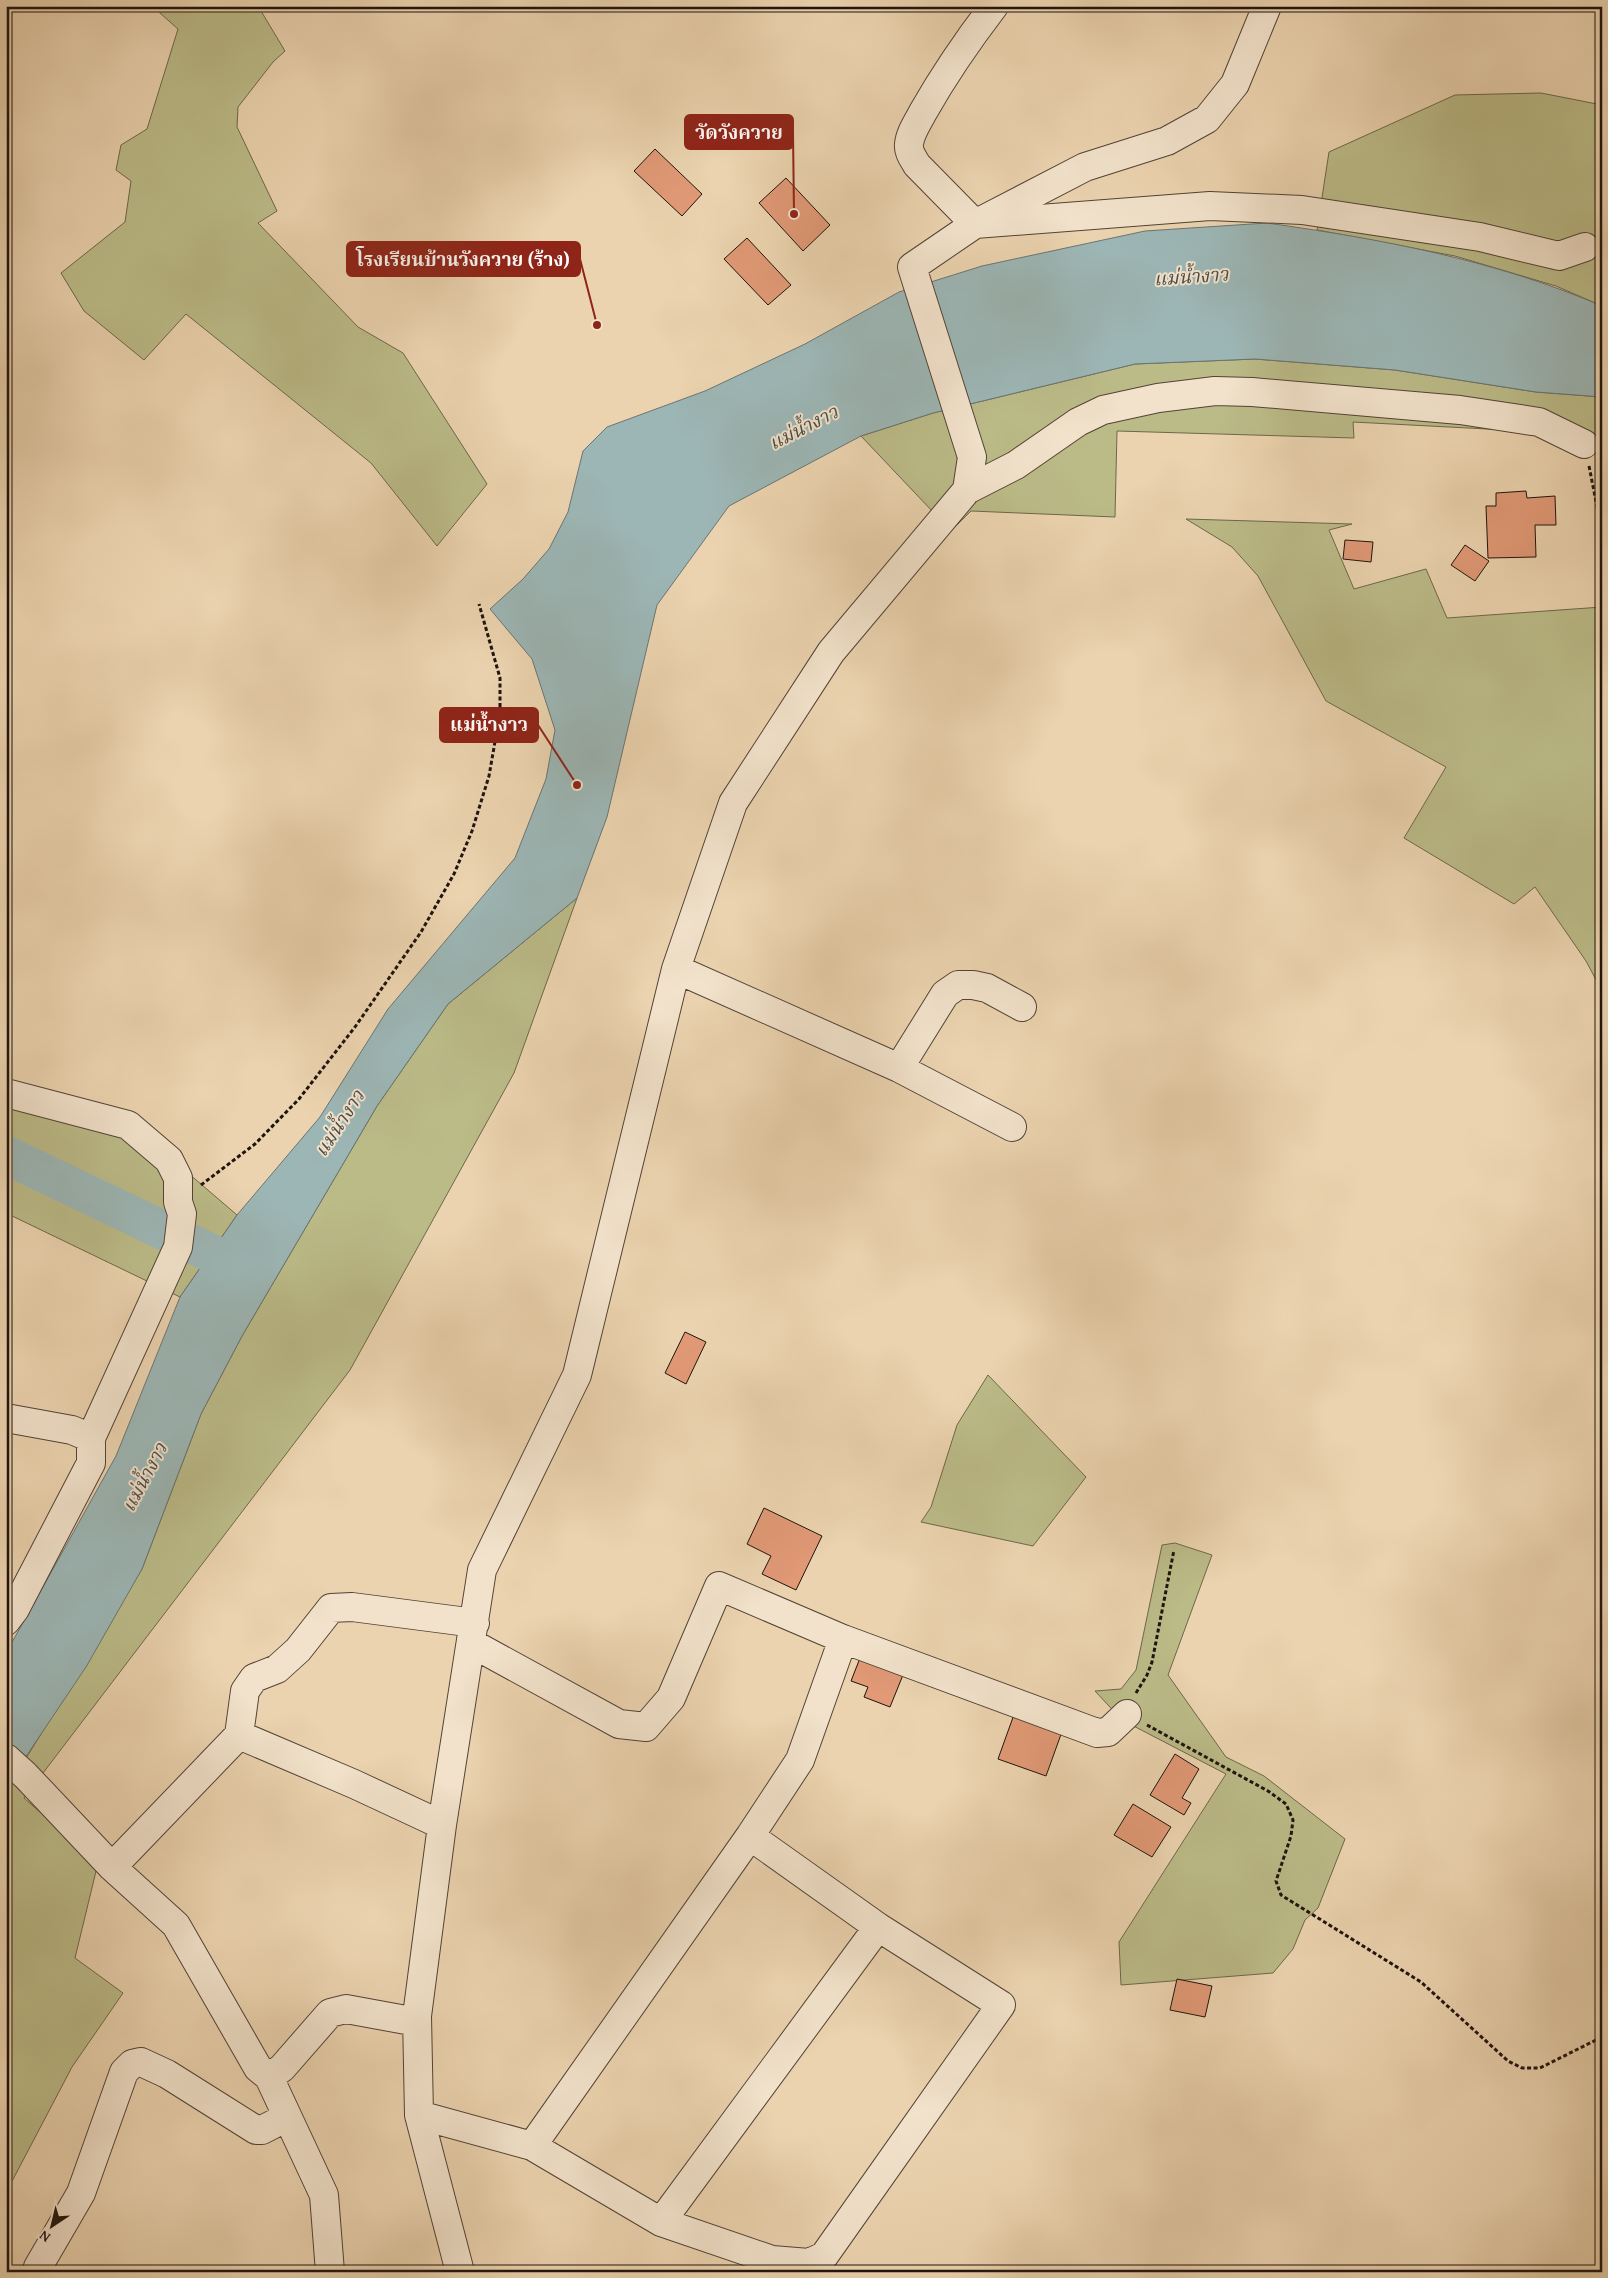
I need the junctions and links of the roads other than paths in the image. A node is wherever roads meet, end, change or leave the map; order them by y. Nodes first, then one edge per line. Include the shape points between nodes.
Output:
1 (994, 6) edge
2 (1267, 6) edge
3 (975, 224) junction
4 (1585, 247) dead end
5 (1584, 444) road end
6 (968, 490) junction
7 (676, 969) junction
8 (1022, 1007) dead end
9 (899, 1068) junction
10 (6, 1093) edge
11 (1012, 1127) dead end
12 (6, 1418) edge
13 (91, 1438) junction
14 (6, 1621) edge
15 (473, 1633) junction
16 (843, 1639) junction
17 (1127, 1714) road end
18 (239, 1735) junction
19 (16, 1767) edge
20 (442, 1825) junction
21 (750, 1836) junction
22 (112, 1867) junction
23 (878, 1928) junction
24 (417, 2022) junction
25 (268, 2077) junction
26 (420, 2115) junction
27 (287, 2117) junction
28 (532, 2146) junction
29 (661, 2222) junction
30 (37, 2272) edge
31 (330, 2272) edge
32 (460, 2272) edge

1 - 3 street via 934,93 908,144 917,165
2 - 3 street via 1235,84 1207,119 1168,141 1085,167
3 - 4 street via 1210,206 1302,210 1480,237 1559,256
3 - 6 street via 912,267 972,457
5 - 6 street via 1539,422 1480,413 1216,391 1158,398 1103,410 1078,422 1016,465
6 - 7 street via 831,652 734,803
7 - 9 street
7 - 15 street via 577,1375 482,1570
8 - 9 street via 987,988 958,985 945,994
9 - 11 street
10 - 13 street via 128,1125 169,1160 178,1178 178,1202 182,1214 178,1247
12 - 13 street via 72,1430
13 - 14 street via 91,1463
15 - 16 street via 619,1724 646,1727 671,1698 719,1586
15 - 18 street via 352,1607 331,1608 298,1650 276,1669 254,1678 245,1692
15 - 20 street
16 - 17 street via 1097,1733 1108,1732
16 - 21 street via 800,1760
18 - 20 street
18 - 22 street
19 - 22 street
20 - 24 street
21 - 23 street
21 - 28 street
22 - 25 street via 176,1925 258,2068
23 - 29 street
23 - 29 street via 1001,2005 824,2256 809,2263 772,2260
24 - 25 street via 346,2009 330,2013 282,2068
24 - 26 street
25 - 27 street
26 - 28 street
26 - 32 street
27 - 30 street via 256,2130 167,2074 141,2062 132,2064 124,2072 81,2193
27 - 31 street via 324,2195
28 - 29 street

